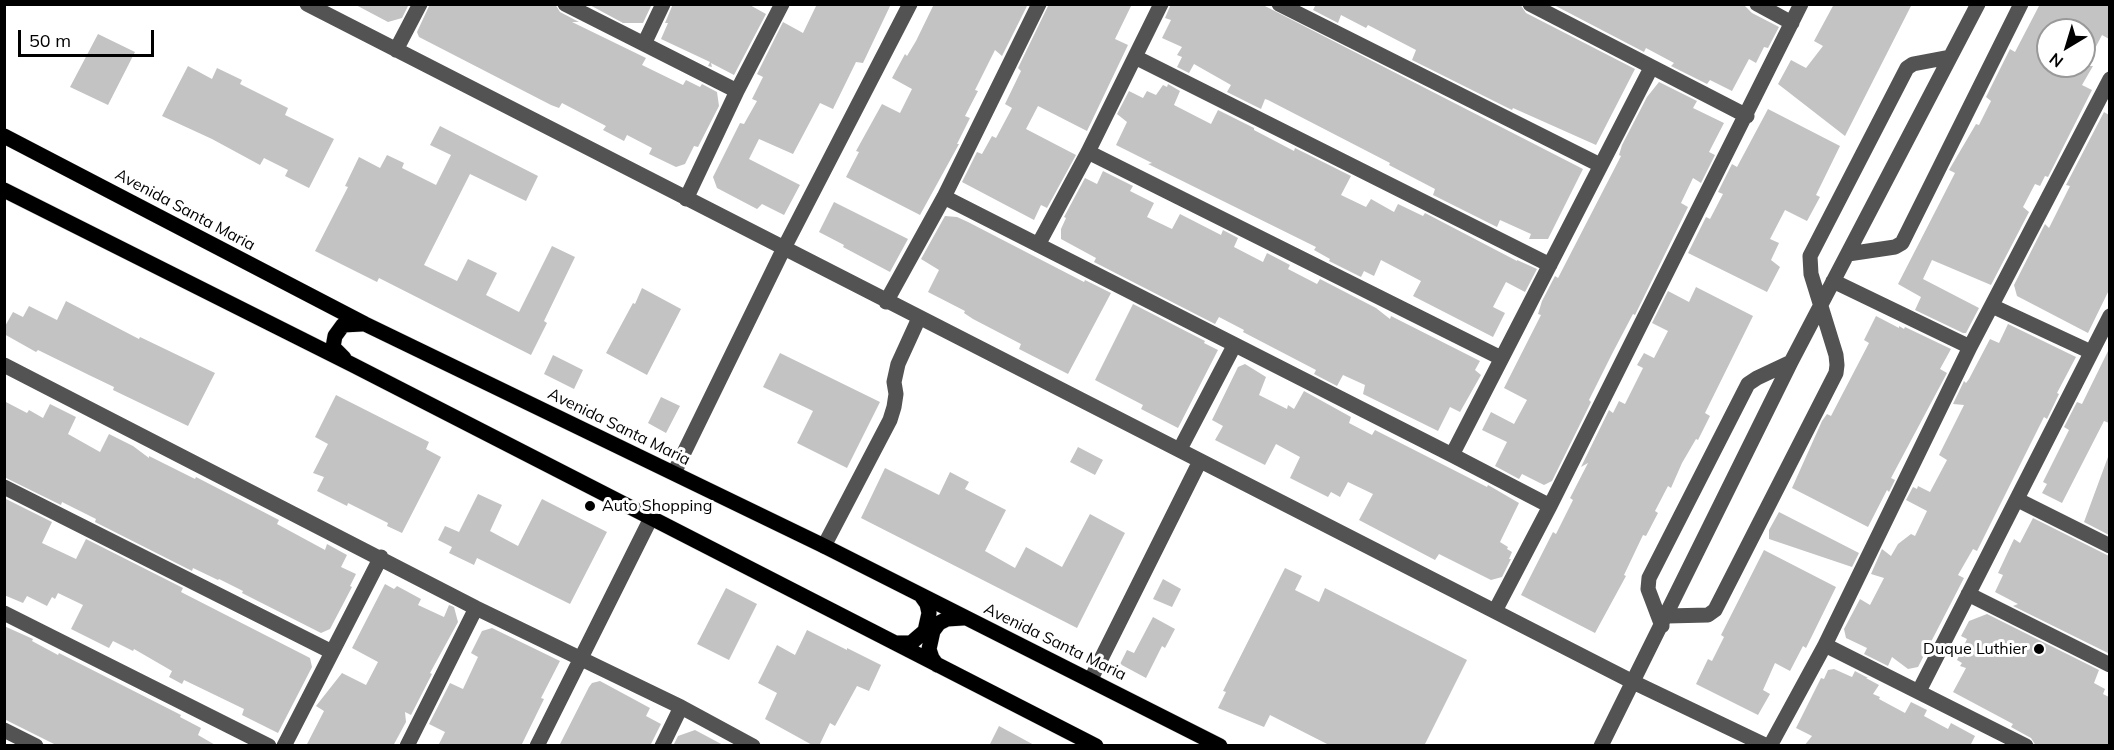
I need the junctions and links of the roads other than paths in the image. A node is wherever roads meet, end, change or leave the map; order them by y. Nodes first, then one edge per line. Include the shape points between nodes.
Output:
1 (307, 4) edge
2 (420, 4) edge
3 (565, 4) edge
4 (663, 4) edge
5 (782, 4) edge
6 (910, 4) edge
7 (1039, 4) edge
8 (1161, 4) edge
9 (1279, 4) edge
10 (1530, 4) edge
11 (1757, 4) edge
12 (1801, 4) edge
13 (1978, 4) edge
14 (2021, 4) edge
15 (1792, 23) junction
16 (644, 44) junction
17 (396, 50) junction
18 (1135, 57) junction
19 (1950, 57) junction
20 (1652, 68) junction
21 (2109, 79) edge
22 (737, 91) junction
23 (1747, 116) junction
24 (4, 136) edge
25 (1088, 152) junction
26 (1600, 165) junction
27 (4, 190) edge
28 (944, 198) junction
29 (686, 199) junction
30 (1038, 245) junction
31 (784, 248) junction
32 (1848, 254) junction
33 (1550, 265) junction
34 (1833, 281) junction
35 (886, 302) junction
36 (1821, 305) junction
37 (1992, 306) junction
38 (2109, 316) edge
39 (919, 318) junction
40 (365, 324) junction
41 (1234, 346) junction
42 (1971, 347) junction
43 (2091, 352) junction
44 (1501, 357) junction
45 (1791, 362) junction
46 (4, 365) edge
47 (353, 365) junction
48 (1180, 449) junction
49 (1452, 455) junction
50 (1200, 461) junction
51 (674, 474) junction
52 (4, 487) edge
53 (2018, 500) junction
54 (1550, 506) junction
55 (651, 518) junction
56 (824, 546) junction
57 (2109, 546) edge
58 (381, 558) junction
59 (1968, 594) junction
60 (922, 597) junction
61 (476, 608) junction
62 (1495, 611) junction
63 (4, 612) edge
64 (966, 618) junction
65 (1664, 621) junction
66 (893, 643) junction
67 (1825, 645) junction
68 (332, 652) junction
69 (580, 659) junction
70 (937, 665) junction
71 (2109, 665) edge
72 (1091, 680) junction
73 (1634, 682) junction
74 (1919, 691) junction
75 (681, 707) junction
76 (4, 730) edge
77 (36, 746) edge
78 (269, 746) edge
79 (284, 746) edge
80 (407, 746) edge
81 (537, 746) edge
82 (662, 746) edge
83 (753, 746) edge
84 (1096, 746) edge
85 (1220, 746) edge
86 (1601, 746) edge
87 (1768, 746) edge
88 (2026, 746) edge

1 - 17 street
2 - 17 street
3 - 16 street
4 - 16 street
5 - 22 street
6 - 31 street
7 - 28 street
8 - 18 street
9 - 26 street
10 - 20 street
11 - 15 street
12 - 15 street
13 - 19 street
14 - 32 street via 1902,243
15 - 23 street
16 - 22 street
17 - 29 street
18 - 25 street
18 - 33 street
19 - 32 street
19 - 36 street via 1906,68 1810,256
20 - 23 street
20 - 26 street
21 - 37 street
22 - 29 street
23 - 54 street
24 - 40 main road, Avenida Santa Maria
25 - 30 street
25 - 44 street
26 - 33 street
27 - 47 main road
28 - 30 street
28 - 35 street
29 - 31 street
30 - 41 street
31 - 35 street
31 - 51 street
32 - 34 street
33 - 44 street
34 - 36 street
34 - 42 street
35 - 39 street
36 - 45 street
36 - 65 street via 1836,355 1836,373 1715,610 1708,615
37 - 42 street
37 - 43 street
38 - 43 street
39 - 48 street
39 - 56 street via 898,364 890,420
40 - 47 main road via 343,325 335,336 336,352
40 - 51 main road, Avenida Santa Maria
41 - 48 street
41 - 49 street
42 - 67 street
43 - 53 street
44 - 49 street
45 - 65 street
45 - 65 street via 1748,384 1649,578 1648,589
46 - 58 street
47 - 55 main road
48 - 50 street
49 - 54 street
50 - 62 street
50 - 72 street
51 - 56 main road, Avenida Santa Maria
52 - 68 street
53 - 57 street
53 - 59 street
54 - 62 street
55 - 66 main road
55 - 69 street
56 - 60 main road, Avenida Santa Maria
58 - 61 street
58 - 68 street
59 - 71 street
59 - 74 street
60 - 64 main road, Avenida Santa Maria
60 - 66 main road via 929,613 925,631 911,643
61 - 69 street
61 - 80 street
62 - 73 street
63 - 78 street
64 - 70 main road via 947,619 933,631 929,649
64 - 72 main road, Avenida Santa Maria
65 - 73 street
66 - 70 main road
67 - 74 street
67 - 87 street
68 - 79 street
69 - 75 street
69 - 81 street
70 - 84 main road
72 - 85 main road, Avenida Santa Maria
73 - 86 street
73 - 87 street
74 - 88 street
75 - 82 street
75 - 83 street
76 - 77 street

